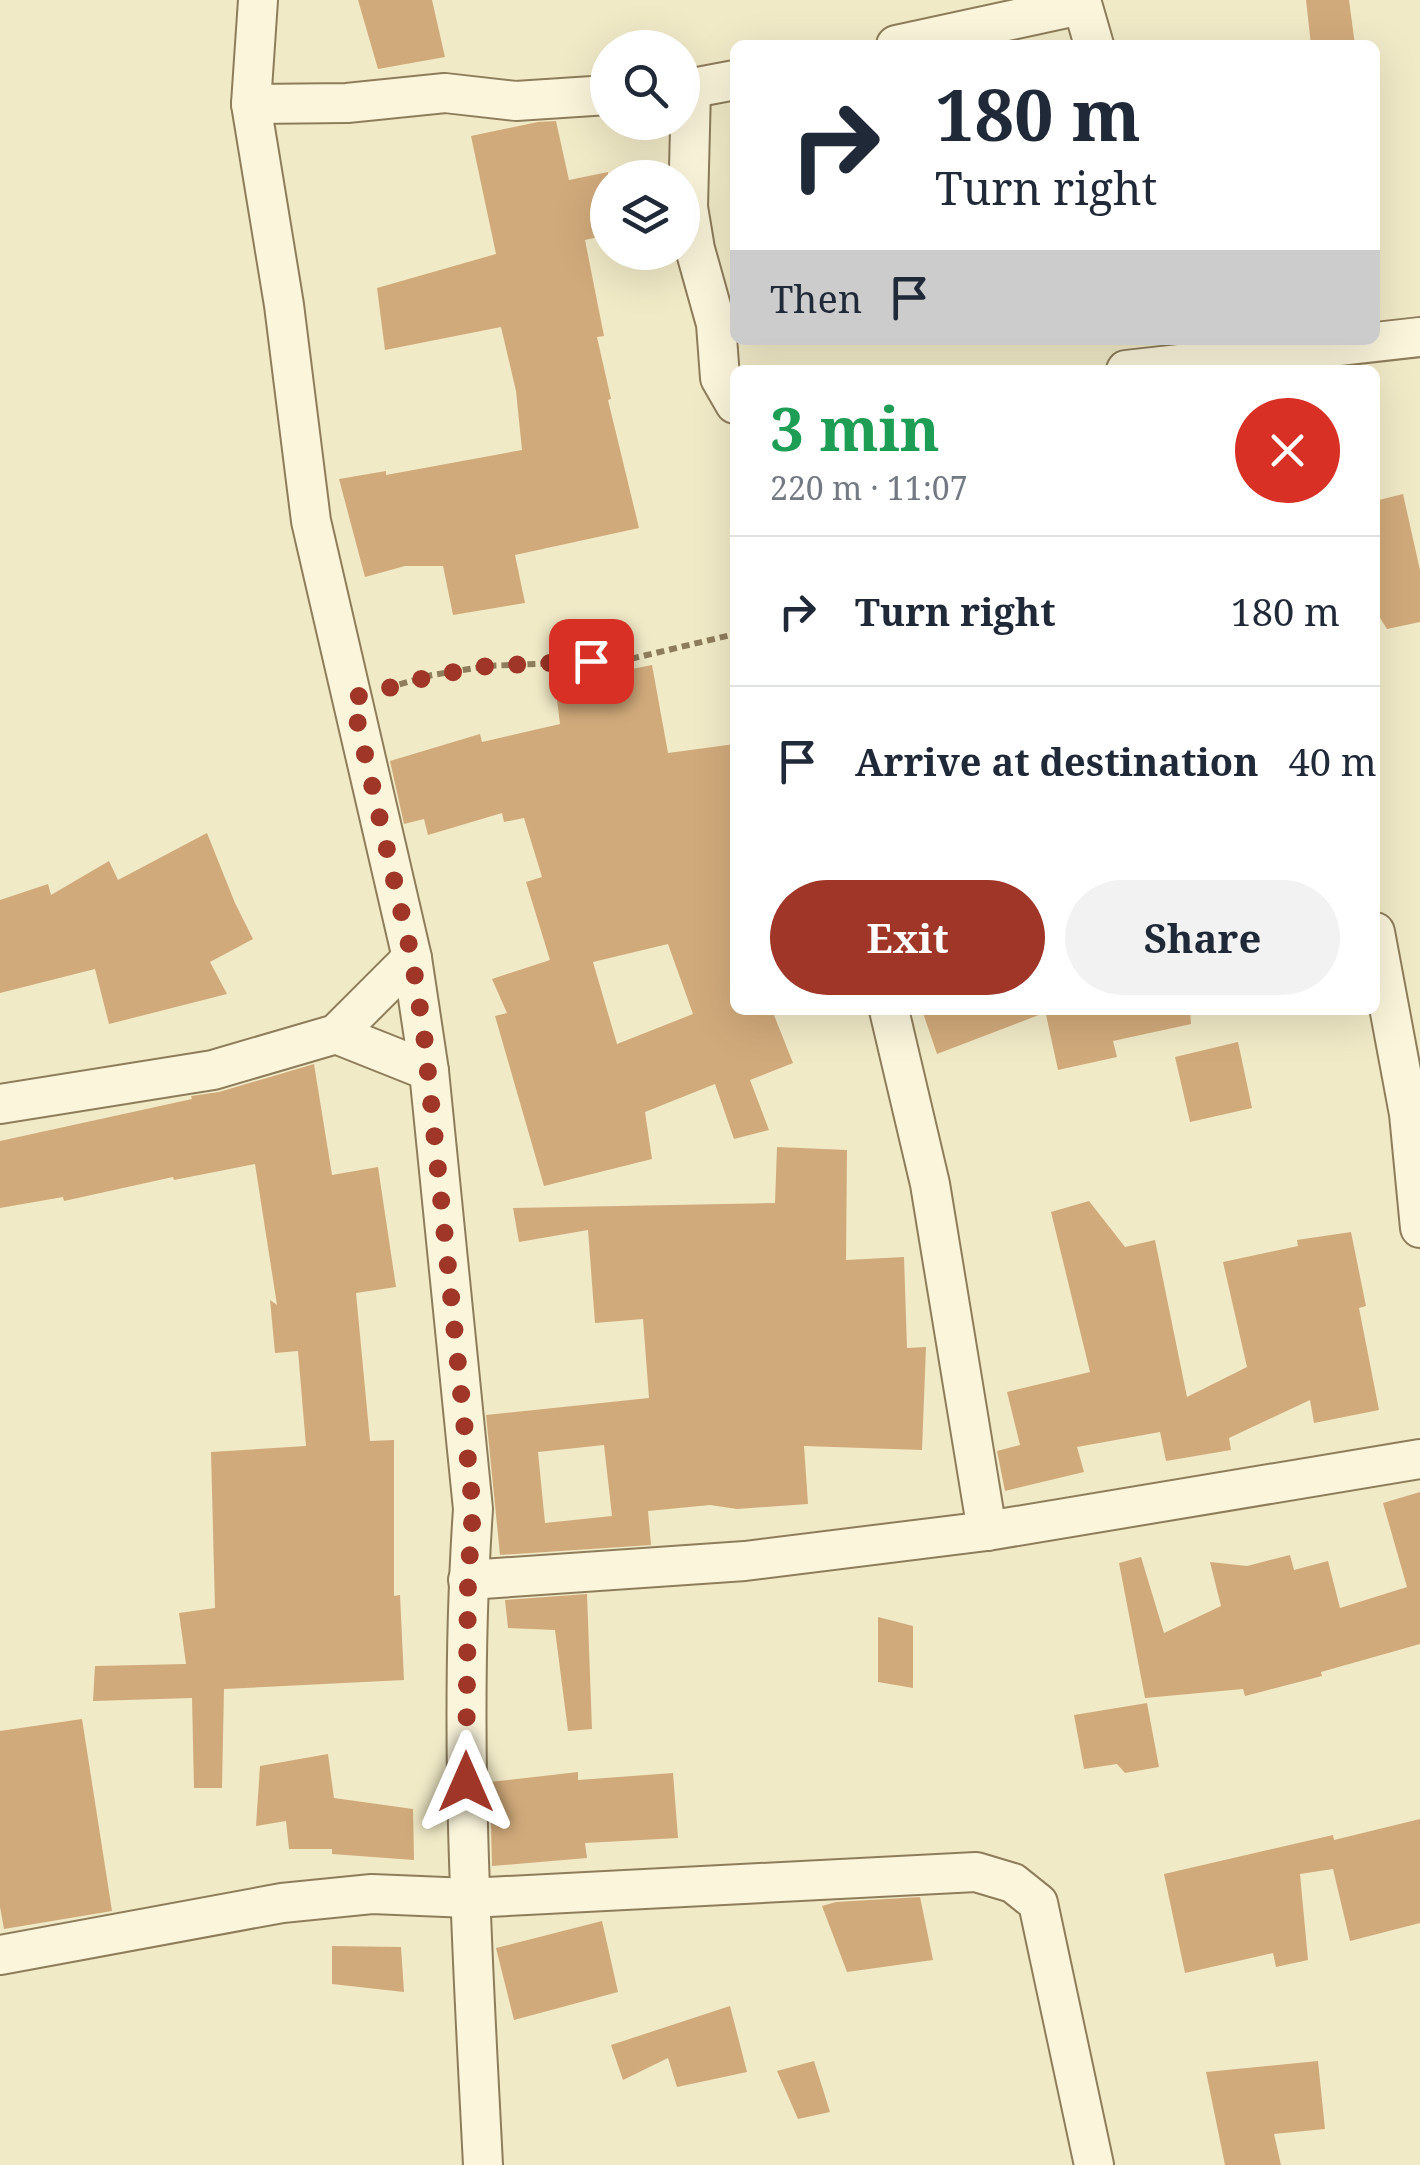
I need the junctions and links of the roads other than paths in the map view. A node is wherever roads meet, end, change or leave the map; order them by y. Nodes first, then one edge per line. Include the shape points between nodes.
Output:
1 (258, 0) edge
2 (1081, 2) edge
3 (918, 40) edge
4 (1092, 40) edge
5 (730, 81) edge
6 (700, 87) edge
7 (590, 96) edge
8 (250, 104) junction
9 (687, 140) edge
10 (1420, 337) edge
11 (1380, 341) edge
12 (1338, 345) edge
13 (1226, 356) edge
14 (1162, 365) edge
15 (730, 395) edge
16 (412, 958) junction
17 (1380, 959) edge
18 (890, 1015) edge
19 (336, 1034) junction
20 (429, 1071) junction
21 (0, 1104) edge
22 (1420, 1228) edge
23 (1420, 1459) edge
24 (986, 1531) junction
25 (468, 1580) junction
26 (470, 1898) junction
27 (0, 1954) edge
28 (483, 2165) edge
29 (1094, 2165) edge

1 - 8 street
2 - 3 street
2 - 4 street
5 - 6 street
7 - 8 street via 516,101 444,92
8 - 16 street via 311,521
9 - 15 street via 688,207 716,324 720,378
10 - 11 street
12 - 13 street
13 - 14 street
16 - 19 street
16 - 20 street
17 - 22 street via 1409,1114
18 - 24 street via 930,1184
19 - 20 street
19 - 21 street via 213,1070
20 - 25 street via 473,1509
23 - 24 street
24 - 25 street via 745,1561
25 - 26 street
26 - 27 street via 372,1894 282,1903
26 - 28 street
26 - 29 street via 976,1872 1013,1882 1038,1904

